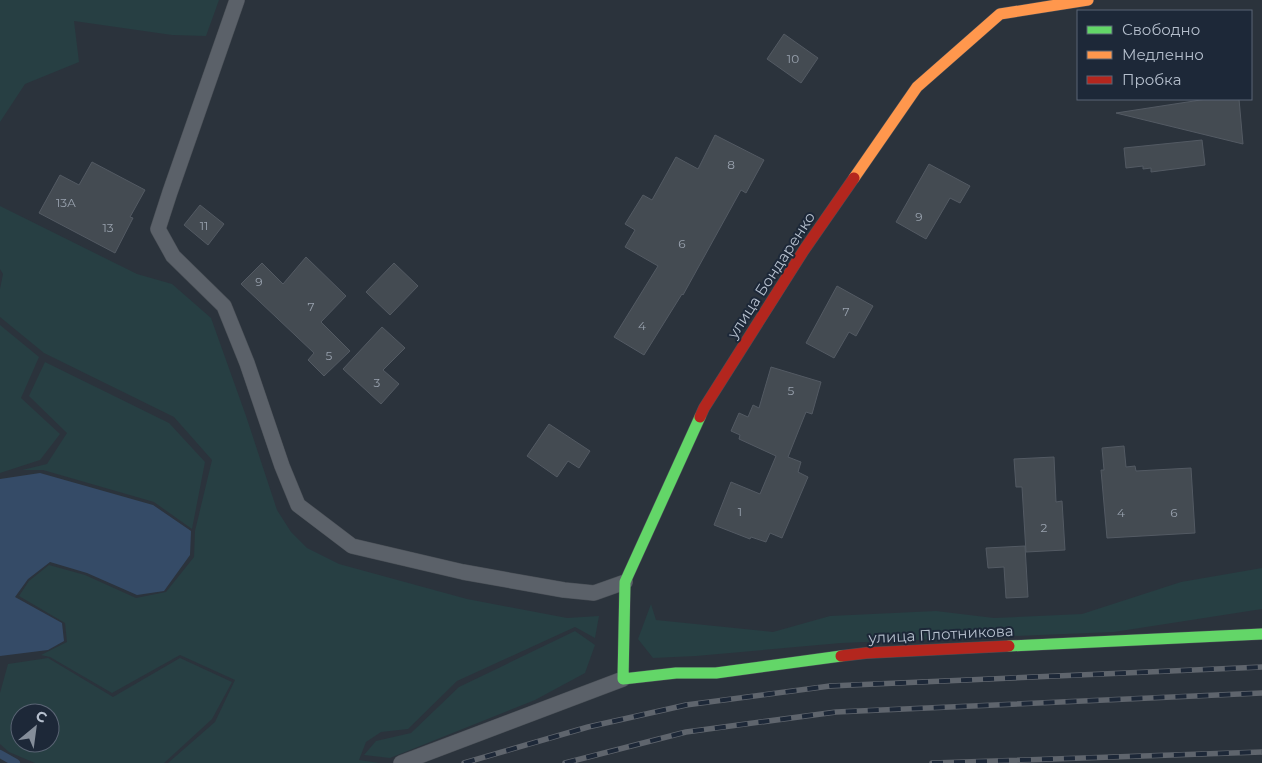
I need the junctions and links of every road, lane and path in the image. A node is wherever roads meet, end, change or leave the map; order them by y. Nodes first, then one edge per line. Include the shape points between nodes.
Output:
1 (237, 0) edge
2 (1088, 0) edge
3 (625, 582) junction
4 (1262, 634) edge
5 (623, 679) junction
6 (401, 763) edge

1 - 3 lane via 158,229 173,256 224,306 298,505 352,546 463,572 564,590 594,593
2 - 3 street, улица Бондаренко via 1000,14 917,87 804,250 704,408
3 - 5 street, улица Бондаренко
4 - 5 street, улица Плотникова via 866,653 716,673 676,673
5 - 6 lane

